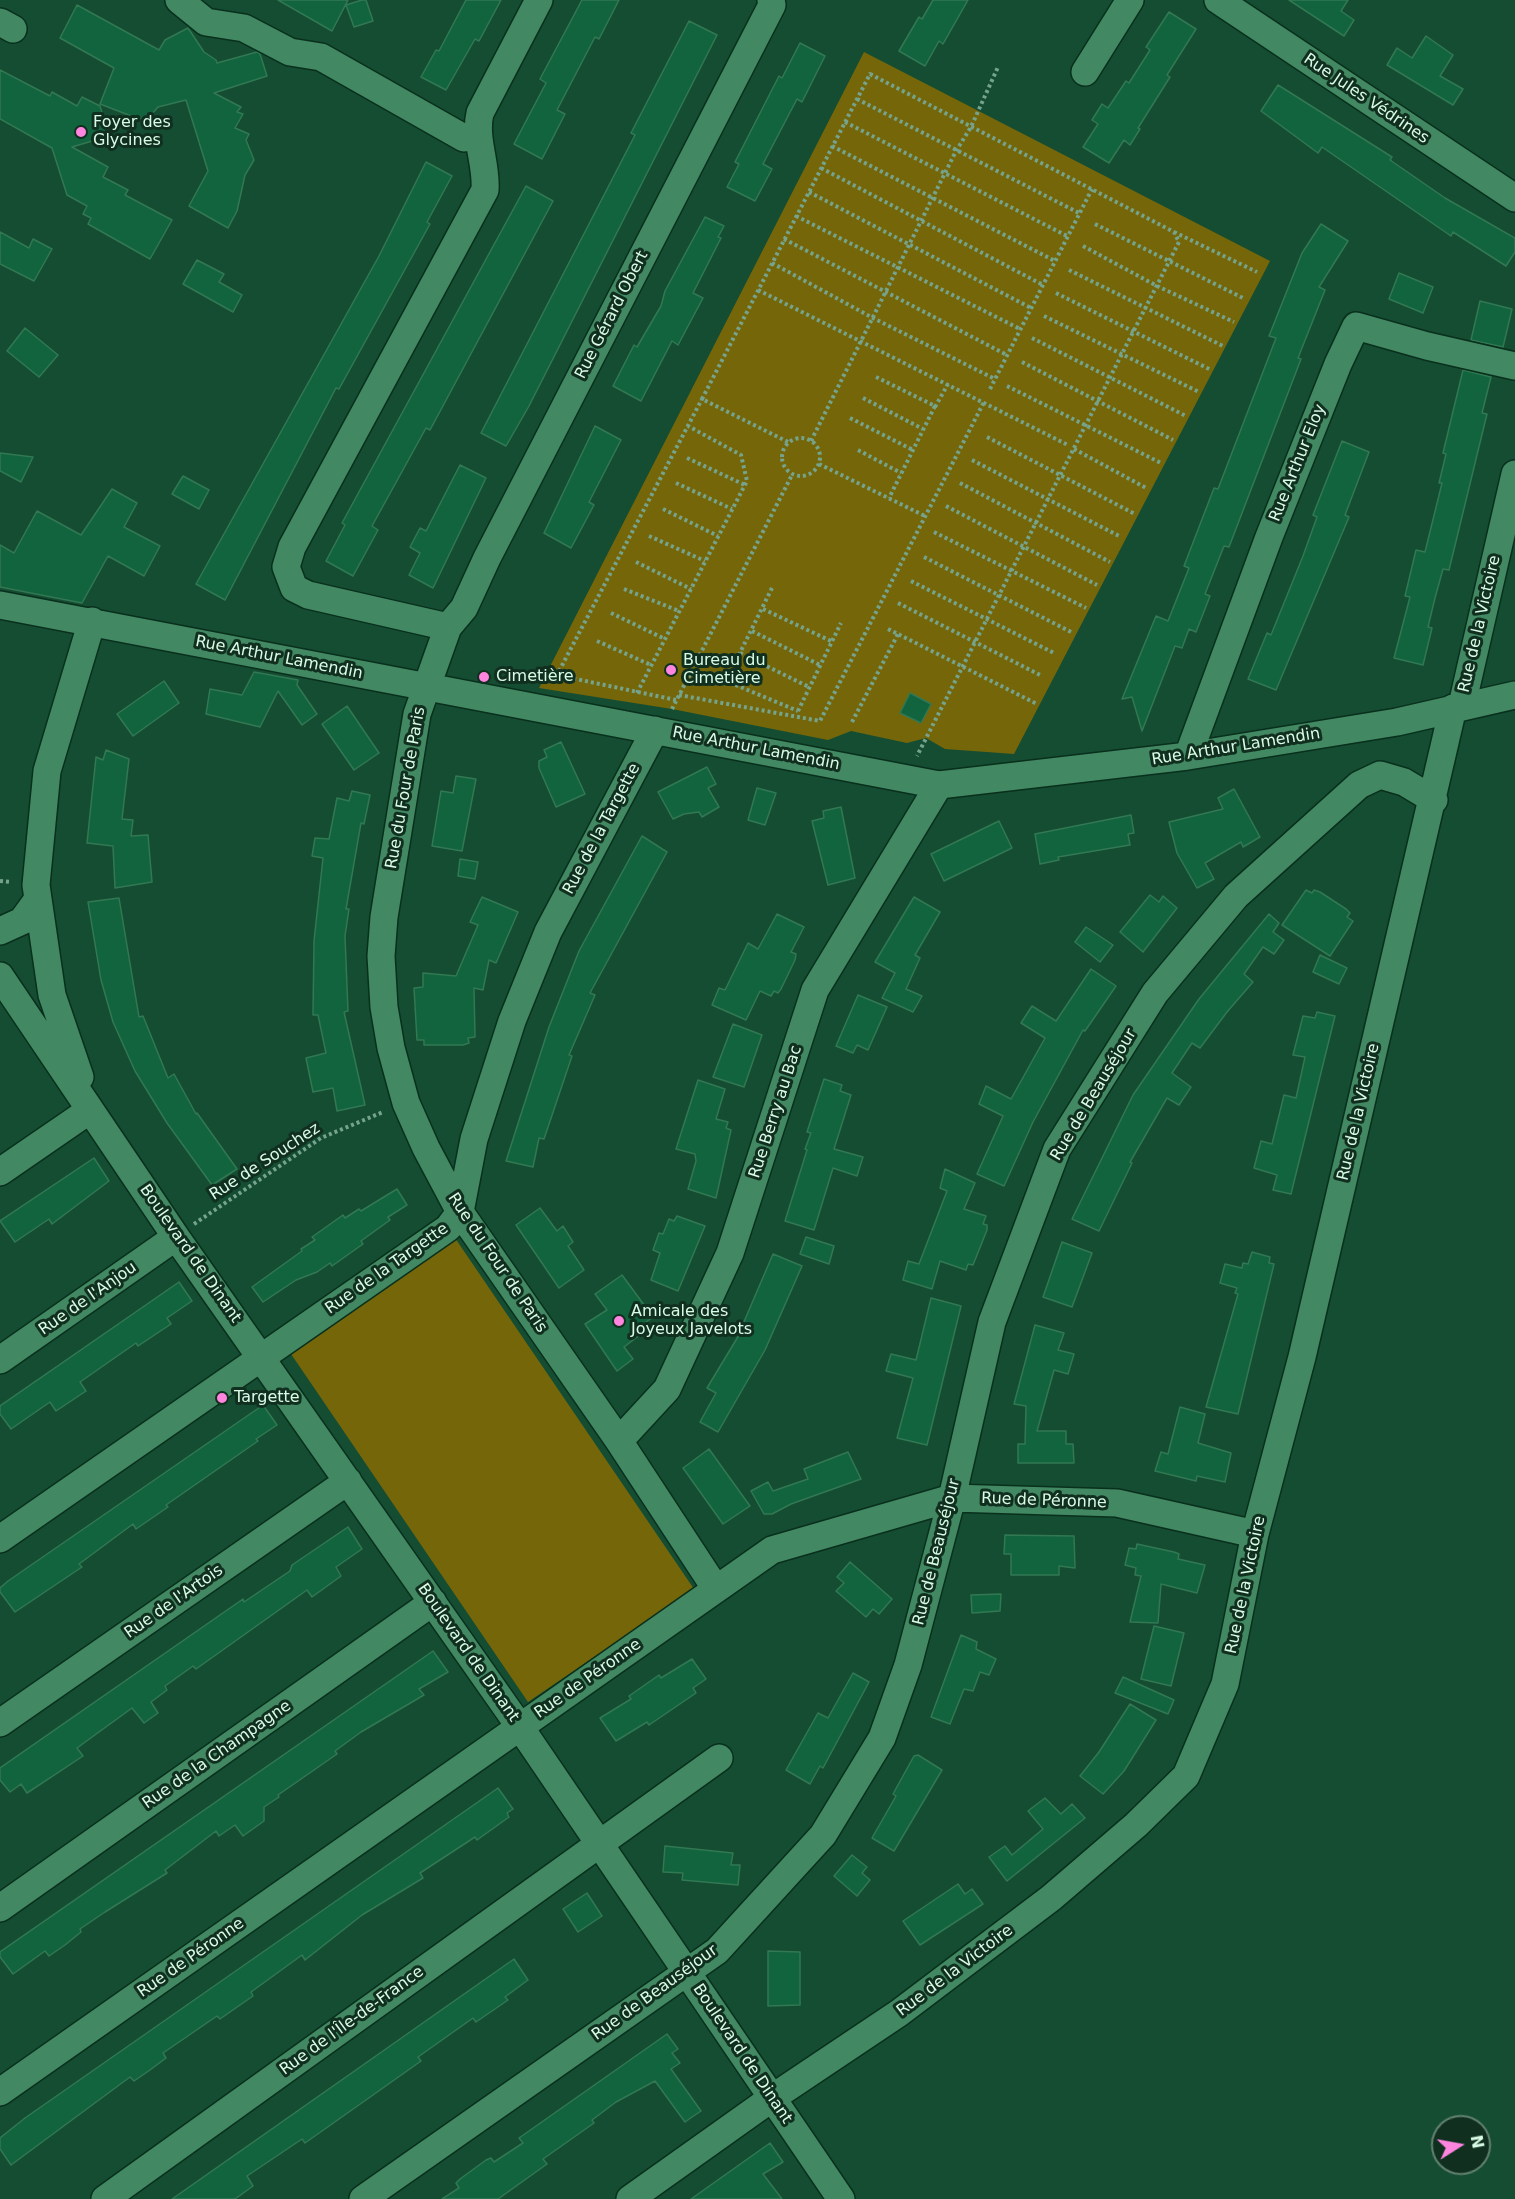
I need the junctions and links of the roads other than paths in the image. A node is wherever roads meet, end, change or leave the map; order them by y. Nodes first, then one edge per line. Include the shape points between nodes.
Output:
1 (179, 0) edge
2 (538, 0) edge
3 (771, 0) edge
4 (1130, 0) edge
5 (1218, 0) edge
6 (1085, 72) dead end
7 (478, 136) junction
8 (1515, 198) edge
9 (1515, 366) edge
10 (1515, 474) edge
11 (1, 608) edge
12 (92, 621) junction
13 (448, 627) junction
14 (425, 685) junction
15 (1515, 695) edge
16 (1458, 706) junction
17 (659, 731) junction
18 (1188, 756) junction
19 (939, 785) junction
20 (1434, 800) junction
21 (38, 899) junction
22 (0, 931) edge
23 (3, 987) edge
24 (90, 1110) junction
25 (0, 1173) edge
26 (460, 1212) junction
27 (176, 1237) junction
28 (262, 1357) junction
29 (0, 1360) edge
30 (619, 1441) junction
31 (348, 1481) junction
32 (952, 1498) junction
33 (1255, 1534) junction
34 (0, 1539) edge
35 (716, 1589) junction
36 (433, 1602) junction
37 (0, 1723) edge
38 (520, 1727) junction
39 (719, 1758) dead end
40 (599, 1843) junction
41 (0, 1908) edge
42 (687, 1972) junction
43 (0, 2092) edge
44 (772, 2098) junction
45 (105, 2199) edge
46 (363, 2199) edge
47 (630, 2199) edge
48 (841, 2199) edge

1 - 7 street via 206,22 244,28 290,52 321,57 464,138
2 - 7 street via 480,113
3 - 13 street, Rue Gérard Obert via 772,5 464,608
4 - 6 street
5 - 8 street, Rue Jules Védrines
7 - 13 street via 486,174 485,190 292,548 286,567 294,588 308,595
9 - 18 street, Rue Arthur Eloy via 1356,326 1269,537
10 - 16 street, Rue de la Victoire
11 - 12 street, Rue Arthur Lamendin
12 - 14 street, Rue Arthur Lamendin
12 - 21 street, Boulevard de Dinant via 47,771
13 - 14 street, Rue Gérard Obert
14 - 17 street, Rue Arthur Lamendin
14 - 26 street, Rue du Four de Paris via 384,917 384,1007 406,1103
15 - 16 street, Rue Arthur Lamendin
16 - 18 street, Rue Arthur Lamendin via 1397,722
16 - 20 street, Rue de la Victoire
17 - 19 street, Rue Arthur Lamendin
17 - 26 street, Rue de la Targette via 582,864 539,955 512,1021 474,1139
18 - 19 street, Rue Arthur Lamendin
19 - 30 street, Rue Berry au Bac via 815,990 730,1253 667,1389
20 - 32 street, Rue de Beauséjour via 1404,782 1380,776 1359,785 1236,896 1155,993 1058,1149 992,1323
20 - 33 street, Rue de la Victoire via 1417,855 1302,1357
21 - 22 street via 22,921
21 - 24 street, Boulevard de Dinant via 52,995
23 - 24 street, Boulevard de Dinant
24 - 25 street
24 - 27 street, Boulevard de Dinant
26 - 28 street, Rue de la Targette via 448,1228
26 - 30 street, Rue du Four de Paris
27 - 28 street, Boulevard de Dinant
27 - 29 street, Rue de l'Anjou
28 - 31 street, Boulevard de Dinant
28 - 34 street, Rue de la Targette
30 - 35 street, Rue du Four de Paris
31 - 36 street, Boulevard de Dinant
31 - 37 street, Rue de l'Artois
32 - 33 street, Rue de Péronne via 1117,1503
32 - 35 street, Rue de Péronne via 772,1550
32 - 42 street, Rue de Beauséjour via 908,1665 882,1738 823,1835 717,1951
33 - 44 street, Rue de la Victoire via 1225,1684 1186,1776 1051,1898 899,2013
35 - 38 street, Rue de Péronne
36 - 38 street, Boulevard de Dinant
36 - 41 street, Rue de la Champagne
38 - 40 street, Boulevard de Dinant
38 - 43 street, Rue de Péronne
39 - 40 street, Rue de l'Île-de-France
40 - 42 street, Boulevard de Dinant
40 - 45 street, Rue de l'Île-de-France
42 - 44 street, Boulevard de Dinant
42 - 46 street, Rue de Beauséjour
44 - 47 street, Rue de la Victoire
44 - 48 street, Boulevard de Dinant

